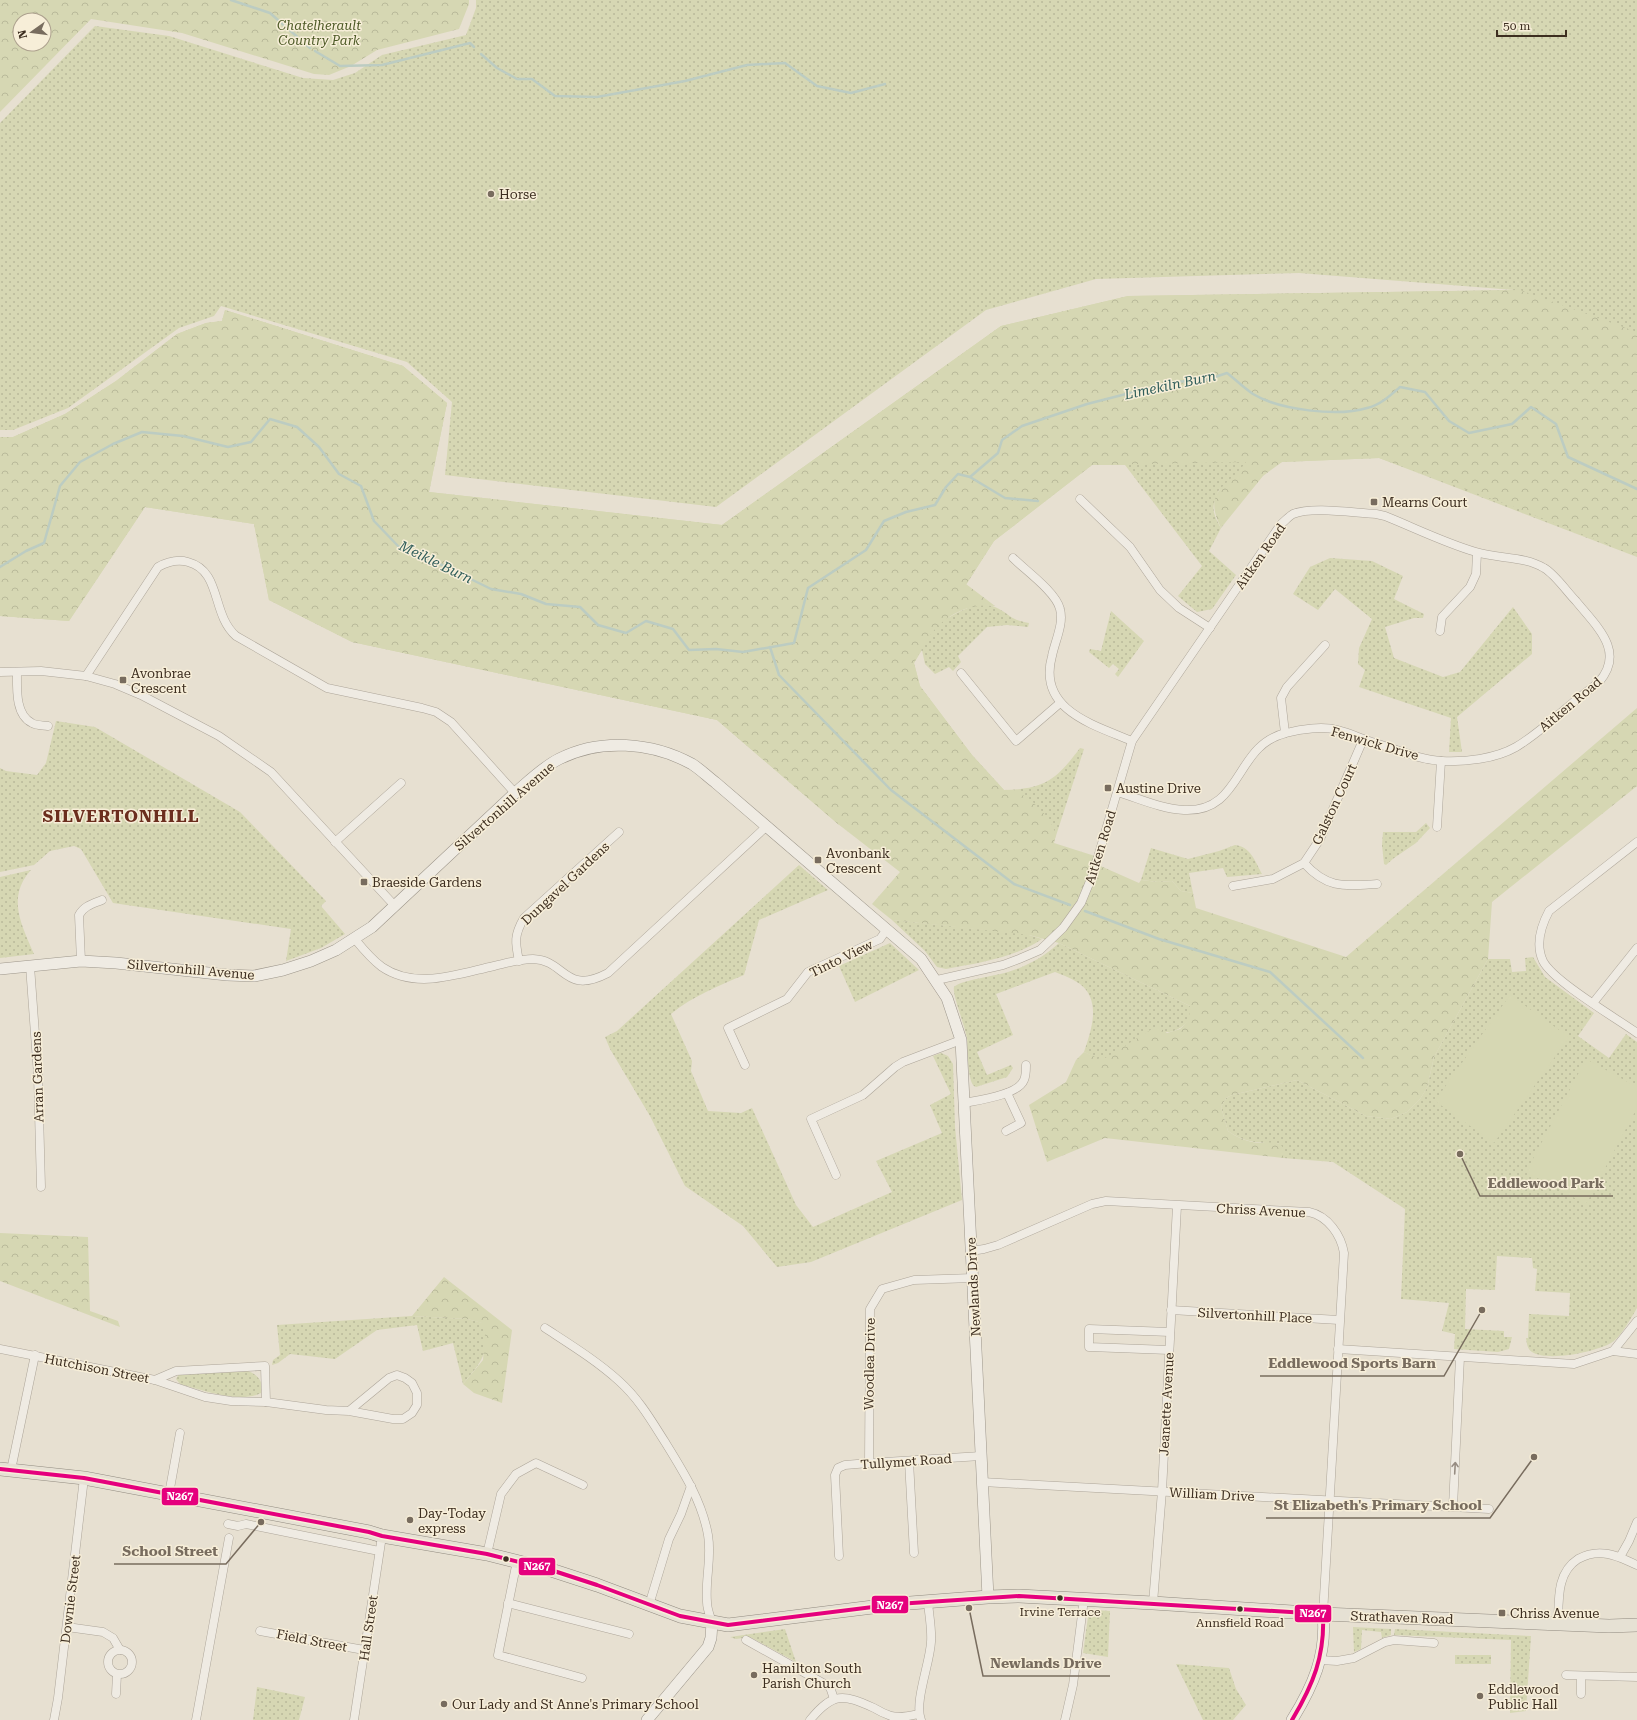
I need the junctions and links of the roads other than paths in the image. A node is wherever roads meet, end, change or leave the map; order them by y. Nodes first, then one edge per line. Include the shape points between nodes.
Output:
1 (1080, 499) dead end
2 (1477, 553) junction
3 (1013, 558) dead end
4 (1210, 628) junction
5 (1440, 631) dead end
6 (1325, 645) dead end
7 (0, 672) edge
8 (17, 672) junction
9 (962, 673) dead end
10 (86, 676) junction
11 (1060, 703) junction
12 (48, 726) dead end
13 (1285, 733) junction
14 (1363, 740) junction
15 (1132, 741) junction
16 (1441, 761) junction
17 (401, 784) dead end
18 (1117, 792) junction
19 (516, 793) junction
20 (767, 826) junction
21 (1437, 827) dead end
22 (619, 832) dead end
23 (335, 842) junction
24 (1637, 842) edge
25 (1304, 863) junction
26 (1377, 884) dead end
27 (1233, 886) dead end
28 (102, 900) dead end
29 (394, 905) junction
30 (887, 929) junction
31 (354, 938) junction
32 (1637, 948) edge
33 (81, 961) junction
34 (519, 961) junction
35 (30, 966) junction
36 (0, 969) edge
37 (936, 980) junction
38 (1593, 1003) junction
39 (1637, 1033) edge
40 (961, 1044) junction
41 (745, 1065) dead end
42 (1026, 1065) dead end
43 (1007, 1093) junction
44 (964, 1103) junction
45 (1006, 1131) dead end
46 (836, 1175) dead end
47 (41, 1187) dead end
48 (1177, 1206) junction
49 (971, 1251) junction
50 (973, 1278) junction
51 (1171, 1310) junction
52 (1339, 1320) junction
53 (1637, 1321) edge
54 (545, 1328) dead end
55 (1170, 1332) junction
56 (0, 1349) edge
57 (1338, 1349) junction
58 (1169, 1350) junction
59 (1613, 1352) junction
60 (1637, 1354) edge
61 (35, 1356) junction
62 (1460, 1357) junction
63 (155, 1380) junction
64 (266, 1402) junction
65 (349, 1411) junction
66 (180, 1433) dead end
67 (982, 1456) junction
68 (909, 1461) junction
69 (869, 1463) junction
70 (6, 1470) edge
71 (84, 1478) junction
72 (982, 1482) junction
73 (583, 1484) dead end
74 (691, 1486) junction
75 (1162, 1491) junction
76 (169, 1494) junction
77 (1330, 1500) junction
78 (1453, 1507) junction
79 (1489, 1509) dead end
80 (1637, 1522) edge
81 (228, 1524) dead end
82 (382, 1536) junction
83 (229, 1538) dead end
84 (379, 1551) junction
85 (914, 1553) dead end
86 (487, 1554) junction
87 (839, 1556) dead end
88 (1620, 1556) junction
89 (517, 1561) junction
90 (1637, 1565) edge
91 (988, 1597) junction
92 (1084, 1599) junction
93 (928, 1602) junction
94 (1153, 1602) junction
95 (508, 1603) junction
96 (649, 1605) junction
97 (1323, 1614) junction
98 (712, 1622) junction
99 (1558, 1624) junction
100 (1637, 1624) edge
101 (67, 1627) junction
102 (260, 1631) dead end
103 (629, 1634) dead end
104 (746, 1640) dead end
105 (1434, 1643) dead end
106 (120, 1650) junction
107 (364, 1650) junction
108 (1320, 1660) junction
109 (118, 1674) junction
110 (1566, 1675) dead end
111 (1581, 1676) junction
112 (1637, 1677) edge
113 (582, 1678) dead end
114 (116, 1694) dead end
115 (1581, 1694) dead end
116 (834, 1699) junction
117 (920, 1717) edge
118 (54, 1720) edge
119 (196, 1720) edge
120 (354, 1720) edge
121 (647, 1720) edge
122 (810, 1720) edge
123 (1065, 1720) edge
124 (1292, 1720) edge

1 - 4 street via 1130,547 1160,590 1179,608
2 - 4 street, Aitken Road via 1385,516 1304,511 1292,515 1281,524
2 - 5 street via 1476,574 1470,587 1442,617
2 - 16 street, Aitken Road via 1534,563 1546,568 1605,637 1610,662 1599,682 1515,748 1475,759
3 - 11 street via 1052,595 1060,608 1061,621 1050,660 1054,693
4 - 15 street, Aitken Road
6 - 13 street via 1287,687 1281,698
7 - 8 street
8 - 10 street via 41,671
8 - 12 street via 21,712 34,724
9 - 11 street via 1016,741
10 - 19 street via 158,567 172,561 184,561 201,567 208,574 223,620 236,636 327,688 436,712 451,722
10 - 23 street via 141,695 219,736 271,772
11 - 15 street via 1079,718
13 - 14 street, Fenwick Drive via 1316,729 1336,730
13 - 18 street, Fenwick Drive via 1265,742 1251,755 1220,801 1207,808 1167,808
14 - 16 street, Fenwick Drive
14 - 25 street, Galston Court via 1320,839
15 - 18 street, Aitken Road
16 - 21 street
17 - 23 street
18 - 37 street, Aitken Road via 1091,880 1081,903 1063,928 1040,950 1019,959
19 - 20 street, Silvertonhill Avenue via 539,772 576,752 612,744 634,746 664,753 692,764
19 - 29 street, Silvertonhill Avenue
20 - 30 street, Silvertonhill Avenue
20 - 34 street via 608,973 595,980 582,981 569,978 547,963 534,959
22 - 34 street, Dungavel Gardens via 524,918 515,938
23 - 29 street
24 - 38 street via 1559,902 1549,911 1541,928 1540,950 1547,968
25 - 26 street via 1314,874 1330,883 1343,886
25 - 27 street, Galston Court via 1273,879
28 - 33 street via 88,905 79,915
29 - 31 street, Silvertonhill Avenue via 372,927
30 - 37 street, Silvertonhill Avenue via 921,959
30 - 41 street, Tinto View via 880,939 808,972 787,999 728,1028
31 - 33 street, Silvertonhill Avenue via 336,950 311,961 254,976
31 - 34 street via 370,958 382,967 413,979 431,979
32 - 38 street
33 - 35 street, Silvertonhill Avenue
35 - 36 street, Silvertonhill Avenue
35 - 47 street, Arran Gardens via 38,1075
37 - 40 street, Silvertonhill Avenue via 947,998
38 - 39 street
40 - 44 street, Newlands Drive
40 - 46 street via 903,1062 863,1095 811,1119
42 - 43 street via 1024,1081
43 - 44 street
43 - 45 street via 1021,1123
44 - 49 street, Newlands Drive
48 - 49 street, Chriss Avenue via 1106,1201 1092,1204 998,1245
48 - 51 street, Jeanette Avenue
48 - 52 street, Chriss Avenue via 1318,1214 1339,1235 1344,1253
49 - 50 street, Newlands Drive
50 - 67 street, Newlands Drive
50 - 69 street, Woodlea Drive via 914,1280 882,1289 870,1309
51 - 52 street, Silvertonhill Place
51 - 55 street, Jeanette Avenue
52 - 57 street, Chriss Avenue
53 - 59 street
54 - 74 street via 595,1362 635,1397
55 - 58 street, Jeanette Avenue
55 - 58 street via 1089,1329 1089,1347
56 - 61 street
57 - 62 street
57 - 77 street, Chriss Avenue
58 - 75 street, Jeanette Avenue
59 - 60 street
59 - 62 street via 1574,1364
61 - 63 street, Hutchison Street
61 - 70 street, Hutchison Street
78 -> 62 street
63 - 64 street, Hutchison Street via 205,1397
63 - 64 street, Hutchison Street via 176,1371 265,1366
64 - 65 street, Hutchison Street
65 - 65 street, Hutchison Street via 389,1378 397,1375 412,1383 417,1393 417,1404 412,1413 403,1418 393,1419
66 - 76 street
67 - 68 street, Tullymet Road
67 - 72 street, Newlands Drive
68 - 69 street, Tullymet Road
68 - 85 street
69 - 87 street, Tullymet Road via 845,1465 838,1468 835,1475
70 - 71 main road, Strathaven Road
71 - 76 main road, Strathaven Road
71 - 101 street, Downie Street
72 - 75 street, William Drive
72 - 91 street, Newlands Drive
73 - 86 street via 536,1463 516,1474 501,1494
74 - 96 street via 669,1539
74 - 98 street via 708,1536 710,1550 706,1601
75 - 77 street, William Drive
75 - 94 street, Jeanette Avenue
76 - 82 main road, Strathaven Road
77 - 78 street, William Drive
77 - 97 street, Chriss Avenue
78 - 79 street, William Drive
80 - 88 street
81 - 84 street via 246,1524
82 - 84 street, Hall Street
82 - 86 main road, Strathaven Road
83 - 119 street
84 - 107 street, Hall Street
86 - 89 main road, Strathaven Road
88 - 90 street
88 - 99 street via 1597,1553 1584,1556 1572,1563 1565,1572 1559,1590
89 - 95 street
89 - 96 main road, Strathaven Road via 597,1585
91 - 92 main road, Strathaven Road
91 - 93 main road, Strathaven Road
92 - 94 main road, Strathaven Road
92 - 123 street
93 - 98 main road, Strathaven Road via 728,1625
93 - 117 street via 932,1640
94 - 97 main road, Strathaven Road
95 - 103 street
95 - 113 street via 498,1655
96 - 98 main road, Strathaven Road via 680,1616
97 - 99 main road, Strathaven Road
97 - 108 street via 1325,1633
98 - 121 street via 708,1647
99 - 100 main road, Strathaven Road
101 - 106 street via 103,1632 113,1638
101 - 118 street, Downie Street
102 - 107 street, Field Street
104 - 116 street via 830,1687
105 - 108 street via 1394,1640 1354,1658 1338,1661
106 - 109 street via 114,1651 108,1661 112,1671
106 - 109 street via 126,1651 132,1661 128,1671
107 - 120 street, Hall Street
108 - 124 street via 1310,1689
109 - 114 street
110 - 111 street
111 - 112 street
111 - 115 street
116 - 117 street via 853,1699 889,1715
116 - 122 street via 821,1707

